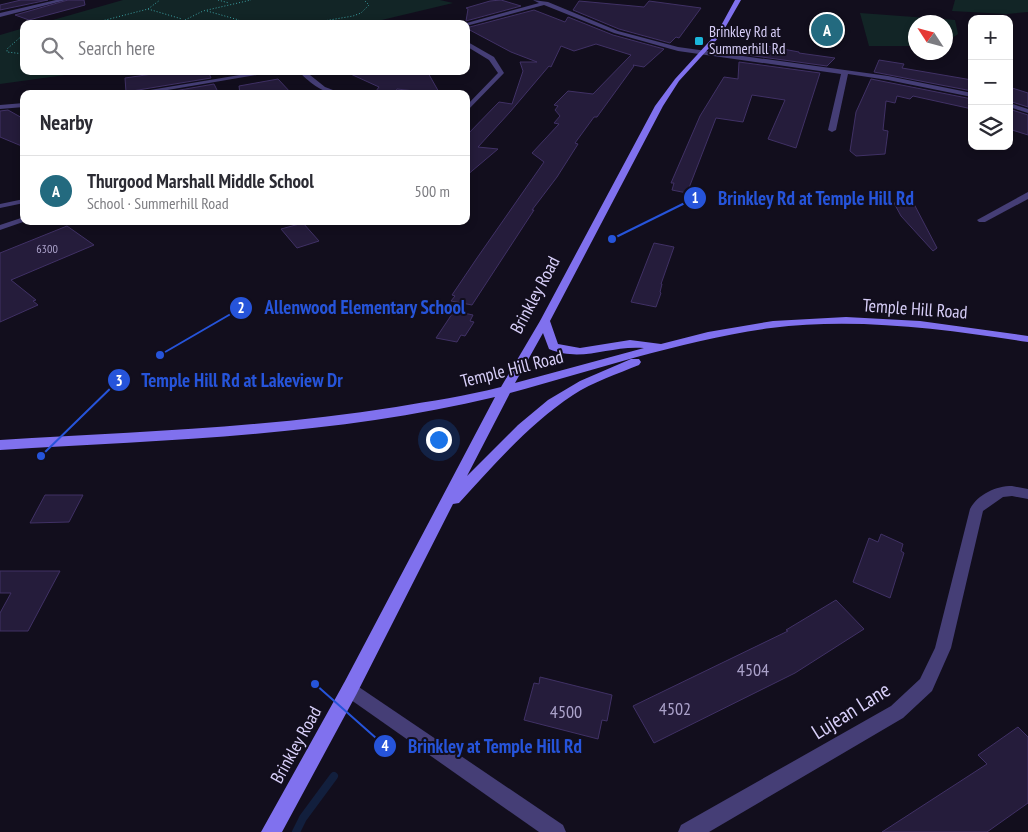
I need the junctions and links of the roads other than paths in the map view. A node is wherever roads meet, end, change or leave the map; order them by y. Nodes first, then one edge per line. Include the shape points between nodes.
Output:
1 (63, 0) edge
2 (536, 0) edge
3 (556, 0) edge
4 (738, 0) edge
5 (547, 3) junction
6 (0, 16) edge
7 (470, 23) edge
8 (470, 46) edge
9 (703, 53) junction
10 (845, 72) junction
11 (254, 75) edge
12 (305, 75) edge
13 (168, 90) edge
14 (330, 90) edge
15 (968, 94) edge
16 (20, 106) edge
17 (470, 106) edge
18 (1013, 106) edge
19 (0, 108) edge
20 (1028, 111) edge
21 (832, 130) dead end
22 (1028, 196) edge
23 (20, 202) edge
24 (0, 206) edge
25 (20, 220) edge
26 (982, 220) dead end
27 (0, 228) edge
28 (545, 321) junction
29 (1028, 339) edge
30 (669, 346) junction
31 (505, 390) junction
32 (0, 445) edge
33 (1028, 494) edge
34 (444, 510) junction
35 (350, 689) junction
36 (271, 832) edge
37 (556, 832) edge
38 (688, 832) edge

1 - 6 street
2 - 5 street
3 - 5 street
4 - 9 main road, Brinkley Road via 724,26
5 - 7 street
5 - 9 street via 637,39
8 - 17 street via 497,64 501,73
9 - 10 street
9 - 28 main road, Brinkley Road via 677,80 659,106
10 - 15 street
10 - 21 street
11 - 13 street
12 - 14 street
16 - 19 street
18 - 20 street
22 - 26 street
23 - 24 lane
25 - 27 lane
28 - 30 main road via 553,346 562,351 578,353 626,344
28 - 31 main road, Brinkley Road
29 - 30 main road, Temple Hill Road via 935,326 862,321 737,330
30 - 31 main road, Temple Hill Road
30 - 34 main road via 571,391 543,411 508,441
31 - 32 main road, Temple Hill Road via 409,410 264,428
31 - 34 main road, Brinkley Road
33 - 38 street, Lujean Lane via 1011,489 991,496 978,509 943,648 926,685 897,712
34 - 35 main road, Brinkley Road
35 - 36 main road, Brinkley Road
35 - 37 street

